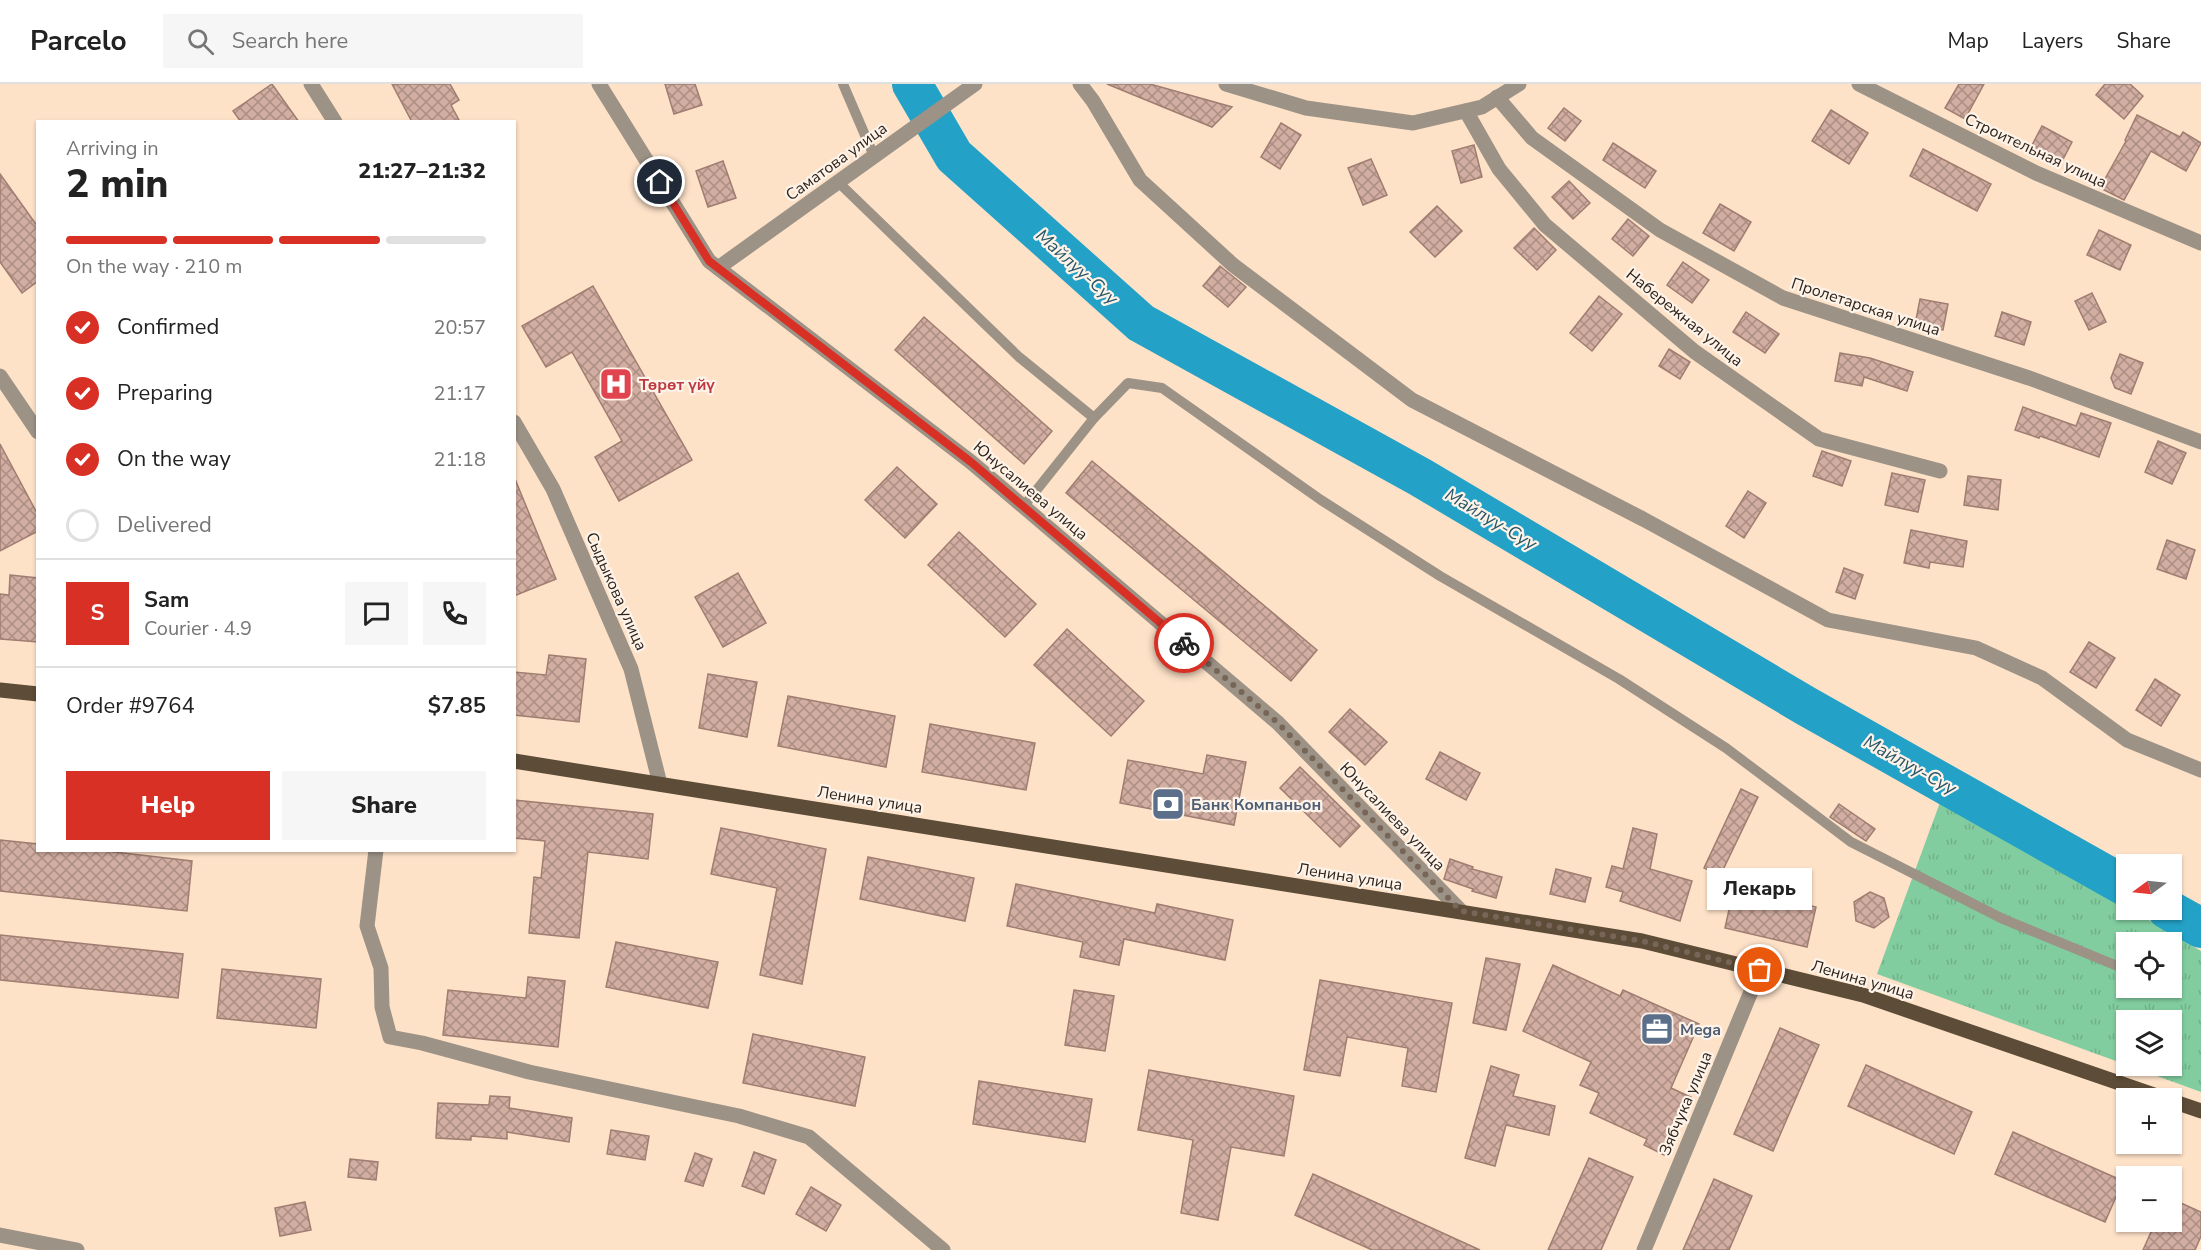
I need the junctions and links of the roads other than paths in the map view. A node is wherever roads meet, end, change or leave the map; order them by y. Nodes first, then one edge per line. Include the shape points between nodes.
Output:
1 (311, 84) edge
2 (599, 84) edge
3 (843, 84) edge
4 (975, 84) edge
5 (1080, 84) edge
6 (1226, 84) edge
7 (1519, 84) edge
8 (1859, 84) edge
9 (1497, 97) junction
10 (1466, 111) junction
11 (334, 120) edge
12 (874, 156) junction
13 (838, 182) junction
14 (2201, 243) edge
15 (718, 268) junction
16 (0, 376) edge
17 (1094, 418) junction
18 (516, 425) edge
19 (36, 429) edge
20 (2201, 442) edge
21 (1940, 471) dead end
22 (1023, 507) junction
23 (0, 690) edge
24 (36, 694) edge
25 (516, 761) edge
26 (2201, 770) edge
27 (660, 784) junction
28 (376, 852) edge
29 (1461, 911) junction
30 (2116, 965) edge
31 (1760, 970) junction
32 (2134, 1088) edge
33 (2182, 1104) edge
34 (2201, 1111) edge
35 (0, 1235) edge
36 (77, 1250) edge
37 (943, 1250) edge
38 (1644, 1250) edge

1 - 11 street
2 - 15 street, Юнусалиева улица via 709,261
3 - 12 lane
4 - 12 street, Саматова улица
5 - 26 street via 1140,180 1233,266 1412,400 1828,620 1976,648 2042,678 2127,740
6 - 10 street via 1305,108 1413,123
7 - 9 street
8 - 14 street, Строительная улица via 2036,173
9 - 10 street
9 - 20 street, Пролетарская улица via 1532,138 1660,230 1783,298 2029,378
10 - 21 street, Набережная улица via 1499,169 1545,225 1695,352 1819,439
12 - 13 street, Саматова улица
13 - 15 street, Саматова улица
13 - 17 lane via 1019,357
15 - 22 street, Юнусалиева улица via 971,462
16 - 19 street
17 - 22 lane
17 - 30 lane via 1128,384 1162,388 1321,500 1726,748 1851,842 2003,919
18 - 27 street, Сыдыкова улица via 553,489 631,669
22 - 29 street, Юнусалиева улица via 1278,723
23 - 24 main road
25 - 27 main road, Ленина улица
27 - 29 main road, Ленина улица
28 - 37 street via 367,926 381,968 382,1007 390,1037 529,1072 739,1116 809,1137
29 - 31 main road, Ленина улица via 1642,941
31 - 32 main road, Ленина улица via 1863,995
31 - 38 street, Зябчука улица
33 - 34 main road
35 - 36 street

